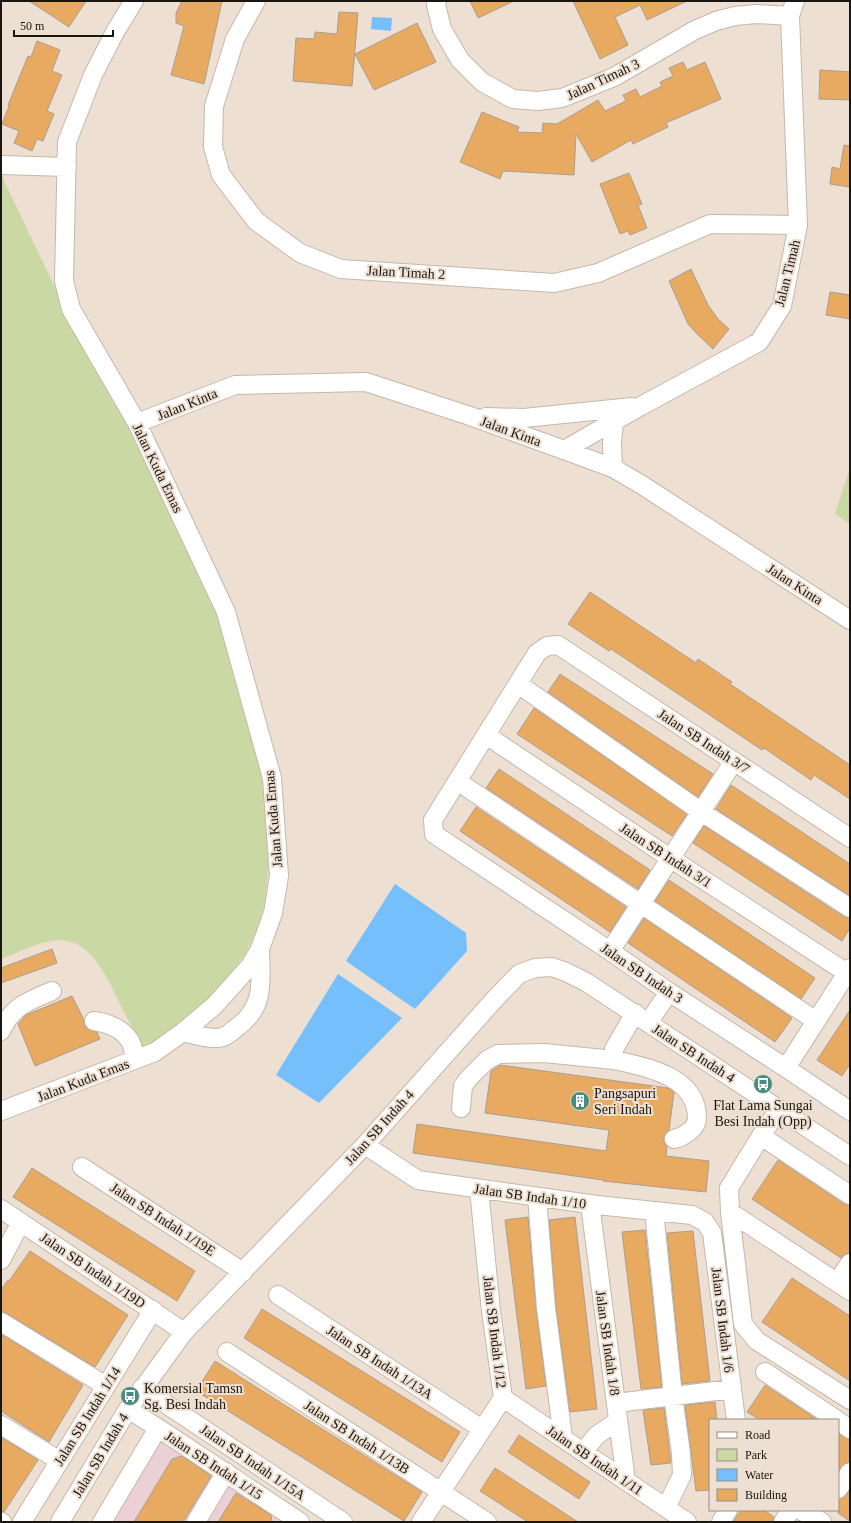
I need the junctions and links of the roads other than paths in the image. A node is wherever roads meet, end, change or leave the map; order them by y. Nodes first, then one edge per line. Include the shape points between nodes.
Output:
1 (134, 1) edge
2 (256, 1) edge
3 (437, 1) edge
4 (792, 8) edge
5 (1, 164) edge
6 (67, 166) junction
7 (798, 225) junction
8 (641, 406) junction
9 (470, 416) junction
10 (614, 421) junction
11 (137, 423) junction
12 (564, 450) junction
13 (613, 468) junction
14 (850, 620) edge
15 (518, 684) junction
16 (486, 735) junction
17 (734, 761) junction
18 (457, 781) junction
19 (700, 811) junction
20 (850, 838) edge
21 (670, 858) junction
22 (640, 904) junction
23 (850, 908) edge
24 (260, 949) junction
25 (610, 951) junction
26 (848, 970) edge
27 (52, 991) dead end
28 (669, 992) junction
29 (641, 1018) junction
30 (94, 1021) dead end
31 (816, 1021) junction
32 (1, 1031) edge
33 (183, 1032) junction
34 (136, 1060) junction
35 (614, 1060) junction
36 (786, 1068) junction
37 (461, 1108) dead end
38 (780, 1109) junction
39 (1, 1110) edge
40 (850, 1111) edge
41 (761, 1136) junction
42 (674, 1139) dead end
43 (365, 1144) junction
44 (850, 1156) edge
45 (82, 1167) dead end
46 (479, 1189) junction
47 (850, 1195) edge
48 (537, 1197) junction
49 (590, 1204) junction
50 (1, 1209) edge
51 (654, 1211) junction
52 (730, 1212) junction
53 (21, 1222) junction
54 (705, 1222) joint
55 (1, 1260) edge
56 (850, 1263) edge
57 (243, 1272) junction
58 (844, 1286) edge
59 (278, 1295) dead end
60 (153, 1310) junction
61 (1, 1322) edge
62 (184, 1332) junction
63 (227, 1352) dead end
64 (765, 1372) dead end
65 (106, 1386) junction
66 (142, 1388) junction
67 (732, 1389) junction
68 (673, 1396) junction
69 (503, 1398) junction
70 (850, 1400) edge
71 (616, 1403) junction
72 (128, 1410) junction
73 (736, 1419) edge
74 (836, 1419) edge
75 (618, 1421) junction
76 (839, 1421) edge
77 (1, 1426) edge
78 (158, 1428) junction
79 (482, 1429) junction
80 (850, 1429) edge
81 (563, 1438) junction
82 (583, 1452) junction
83 (60, 1461) junction
84 (226, 1472) junction
85 (626, 1481) junction
86 (441, 1491) junction
87 (666, 1508) junction
88 (727, 1511) edge
89 (790, 1511) edge
90 (803, 1511) edge
91 (821, 1517) edge
92 (293, 1520) edge
93 (22, 1522) edge
94 (60, 1522) edge
95 (102, 1522) edge
96 (196, 1522) edge
97 (343, 1522) edge
98 (421, 1522) edge
99 (487, 1522) edge
100 (687, 1522) edge
101 (721, 1522) edge
102 (783, 1522) edge

1 - 6 street, Jalan Kuda Emas via 93,75 68,142
2 - 7 street, Jalan Timah 2 via 235,39 214,106 213,147 222,175 256,221 300,253 341,269 554,283 598,274 710,224
3 - 4 street, Jalan Timah 3 via 442,29 460,60 482,82 513,99 538,101 562,98 614,77 695,30 716,21
4 - 7 street, Jalan Timah
5 - 6 street
6 - 11 street, Jalan Kuda Emas via 64,281 71,309
7 - 8 street, Jalan Timah via 782,306 759,342
8 - 9 street via 524,418
8 - 10 street, Jalan Timah
9 - 11 street, Jalan Kinta via 366,382 235,384
9 - 12 street, Jalan Kinta
10 - 12 street, Jalan Timah
10 - 13 street
11 - 24 street, Jalan Kuda Emas via 226,612 272,778 278,876 273,913
12 - 13 street, Jalan Kinta
13 - 14 street, Jalan Kinta
15 - 16 street
15 - 17 street, Jalan SB Indah 3/7 via 537,653 547,646 558,645
15 - 19 street
16 - 18 street
16 - 21 street, Jalan SB Indah 3/1
17 - 19 street
17 - 20 street, Jalan SB Indah 3/7
18 - 22 street
18 - 25 street, Jalan SB Indah 3 via 433,820 434,834
19 - 21 street
19 - 23 street
21 - 22 street
21 - 26 street, Jalan SB Indah 3/1
22 - 25 street
22 - 31 street
24 - 33 street, Jalan Kuda Emas via 250,966 214,1006
24 - 33 street, Jalan Kuda Emas via 261,985 253,1012 246,1021 224,1037 206,1037
25 - 28 street, Jalan SB Indah 3
26 - 31 street
27 - 32 street via 21,1005 12,1013
28 - 29 street
28 - 36 street, Jalan SB Indah 3
29 - 35 street via 614,1049
29 - 38 street, Jalan SB Indah 4
29 - 43 street, Jalan SB Indah 4 via 566,972 552,967 535,968 519,974
30 - 34 street via 108,1024 122,1032 130,1041
31 - 36 street
33 - 34 street, Jalan Kuda Emas via 155,1052
34 - 39 street, Jalan Kuda Emas
35 - 37 street via 544,1053 498,1054 486,1060 463,1086
35 - 42 street via 656,1070 687,1090 695,1103 697,1120 683,1137
36 - 40 street, Jalan SB Indah 3
38 - 41 street
38 - 44 street, Jalan SB Indah 4
41 - 47 street
41 - 52 street via 729,1188
43 - 46 street, Jalan SB Indah 1/10 via 418,1180
43 - 57 street, Jalan SB Indah 4
45 - 57 street, Jalan SB Indah 1/19E
46 - 48 street, Jalan SB Indah 1/10
46 - 69 street, Jalan SB Indah 1/12
48 - 49 street, Jalan SB Indah 1/10
48 - 81 street via 546,1308
49 - 51 street, Jalan SB Indah 1/10
49 - 71 street, Jalan SB Indah 1/8
50 - 53 street, Jalan SB Indah 1/19D
51 - 54 street, Jalan SB Indah 1/10 via 692,1215
51 - 68 street
52 - 58 street
52 - 70 street via 743,1324 757,1341
53 - 55 street
53 - 60 street, Jalan SB Indah 1/19D
54 - 67 street, Jalan SB Indah 1/6 via 712,1233
56 - 58 street
57 - 62 street, Jalan SB Indah 4
59 - 79 street, Jalan SB Indah 1/13A
60 - 62 street, Jalan SB Indah 1/19D
60 - 65 street, Jalan SB Indah 1/14
61 - 65 street
62 - 66 street, Jalan SB Indah 4
63 - 86 street, Jalan SB Indah 1/13B
64 - 74 street
65 - 83 street, Jalan SB Indah 1/14
66 - 72 street, Jalan SB Indah 4
66 - 97 street, Jalan SB Indah 1/15A
67 - 68 street
67 - 73 street, Jalan SB Indah 1/6
68 - 71 street
68 - 87 street via 682,1475
69 - 79 street, Jalan SB Indah 1/12
69 - 81 street, Jalan SB Indah 1/11
71 - 75 street, Jalan SB Indah 1/8
72 - 78 street, Jalan SB Indah 1/15
72 - 94 street, Jalan SB Indah 4
75 - 82 street via 597,1435
75 - 85 street, Jalan SB Indah 1/8
76 - 80 street
77 - 83 street
78 - 84 street, Jalan SB Indah 1/15
78 - 95 street
79 - 86 street, Jalan SB Indah 1/12
81 - 82 street, Jalan SB Indah 1/11
82 - 85 street, Jalan SB Indah 1/11
83 - 93 street, Jalan SB Indah 1/14
84 - 92 street, Jalan SB Indah 1/15
84 - 96 street
85 - 87 street, Jalan SB Indah 1/11
86 - 98 street, Jalan SB Indah 1/12
86 - 99 street, Jalan SB Indah 1/13B
87 - 100 street, Jalan SB Indah 1/11
88 - 101 street
89 - 102 street
90 - 91 street

